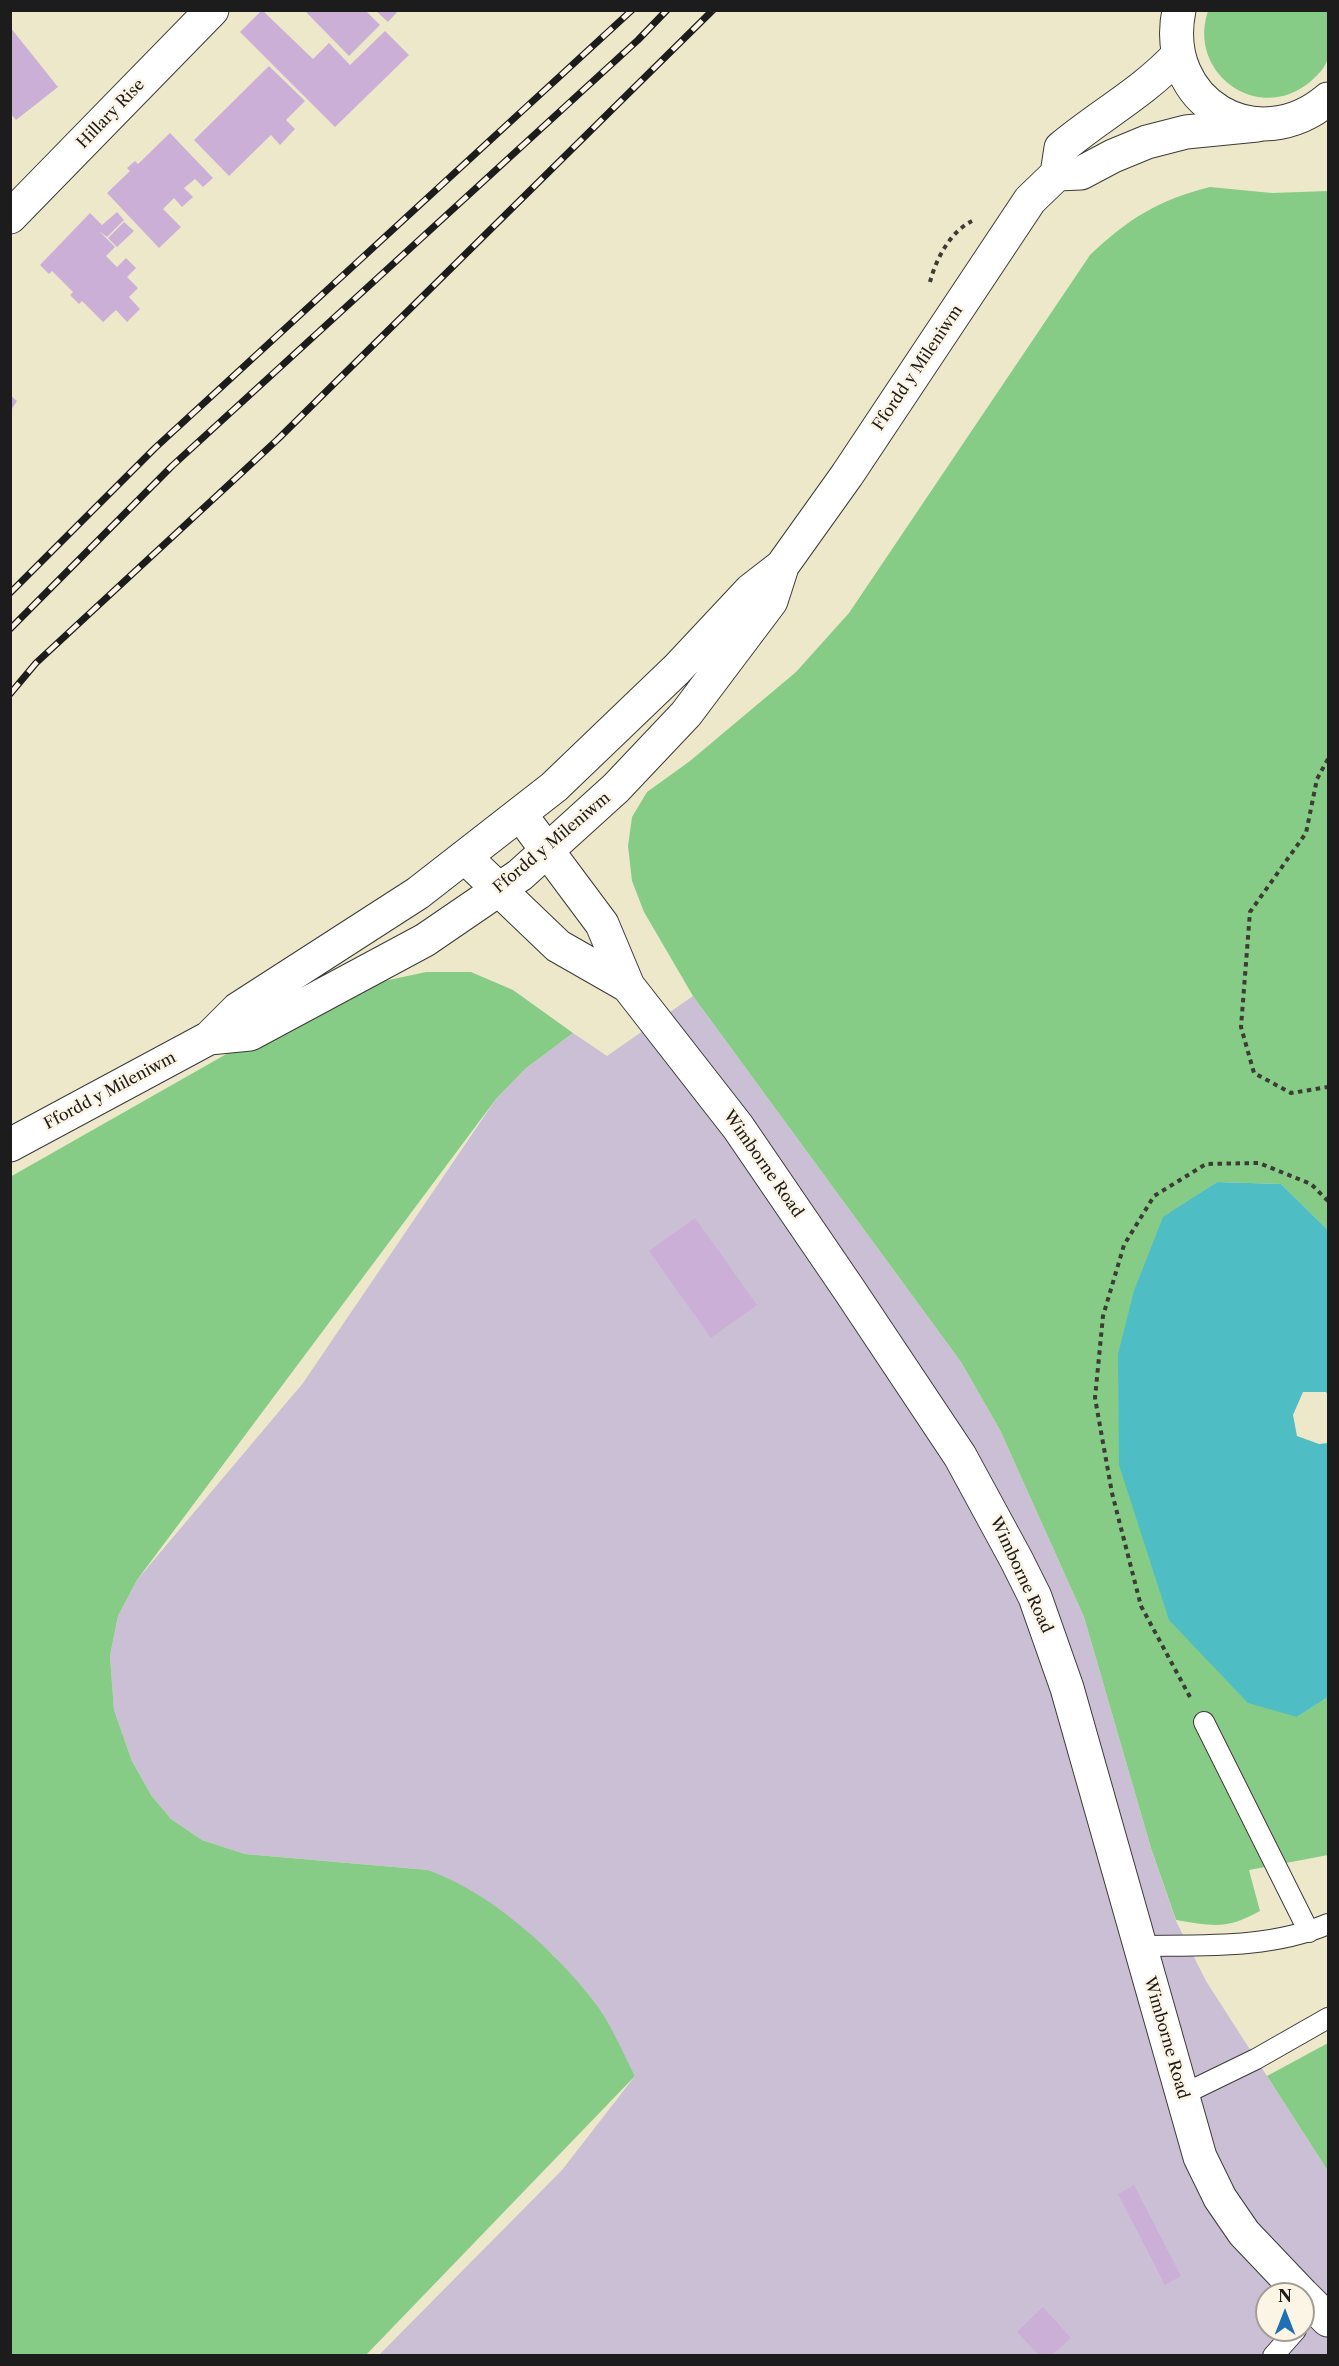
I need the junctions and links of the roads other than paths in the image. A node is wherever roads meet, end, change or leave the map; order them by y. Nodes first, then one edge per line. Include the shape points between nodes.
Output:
1 (212, 10) edge
2 (1175, 26) edge
3 (1329, 99) edge
4 (1257, 125) junction
5 (1057, 174) junction
6 (16, 200) edge
7 (782, 566) junction
8 (520, 814) junction
9 (548, 850) junction
10 (465, 857) junction
11 (500, 889) junction
12 (628, 986) junction
13 (209, 1038) junction
14 (10, 1145) edge
15 (1204, 1722) road end
16 (1329, 1924) edge
17 (1309, 1932) junction
18 (1140, 1946) junction
19 (1329, 2018) edge
20 (1182, 2095) junction
21 (1284, 2282) edge
22 (1283, 2342) edge
23 (1273, 2355) edge

1 - 6 street, Hillary Rise
2 - 4 street via 1187,80 1205,102 1230,117
2 - 5 street via 1160,75 1061,148
3 - 4 street via 1313,112 1286,123
4 - 5 street via 1186,132 1138,146 1081,173
5 - 7 street, Ffordd y Mileniwm via 1030,200 847,476
7 - 8 street, Ffordd y Mileniwm via 751,590 628,718
7 - 9 street, Ffordd y Mileniwm via 771,601 686,714 616,788
8 - 9 street, Wimborne Road
8 - 10 street, Ffordd y Mileniwm
9 - 11 street, Ffordd y Mileniwm
9 - 12 street, Wimborne Road via 602,924
10 - 11 street, Wimborne Road
10 - 13 street, Ffordd y Mileniwm via 418,893 238,1009
11 - 12 street, Wimborne Road via 558,946
11 - 13 street, Ffordd y Mileniwm via 425,940 250,1034
12 - 18 street, Wimborne Road via 779,1186 960,1456 994,1518 1035,1597 1052,1640
13 - 14 street, Ffordd y Mileniwm
15 - 17 lane
16 - 17 lane
17 - 18 lane via 1249,1944
18 - 20 street, Wimborne Road
19 - 20 lane
20 - 21 street, Wimborne Road via 1200,2157 1220,2198
22 - 23 lane

